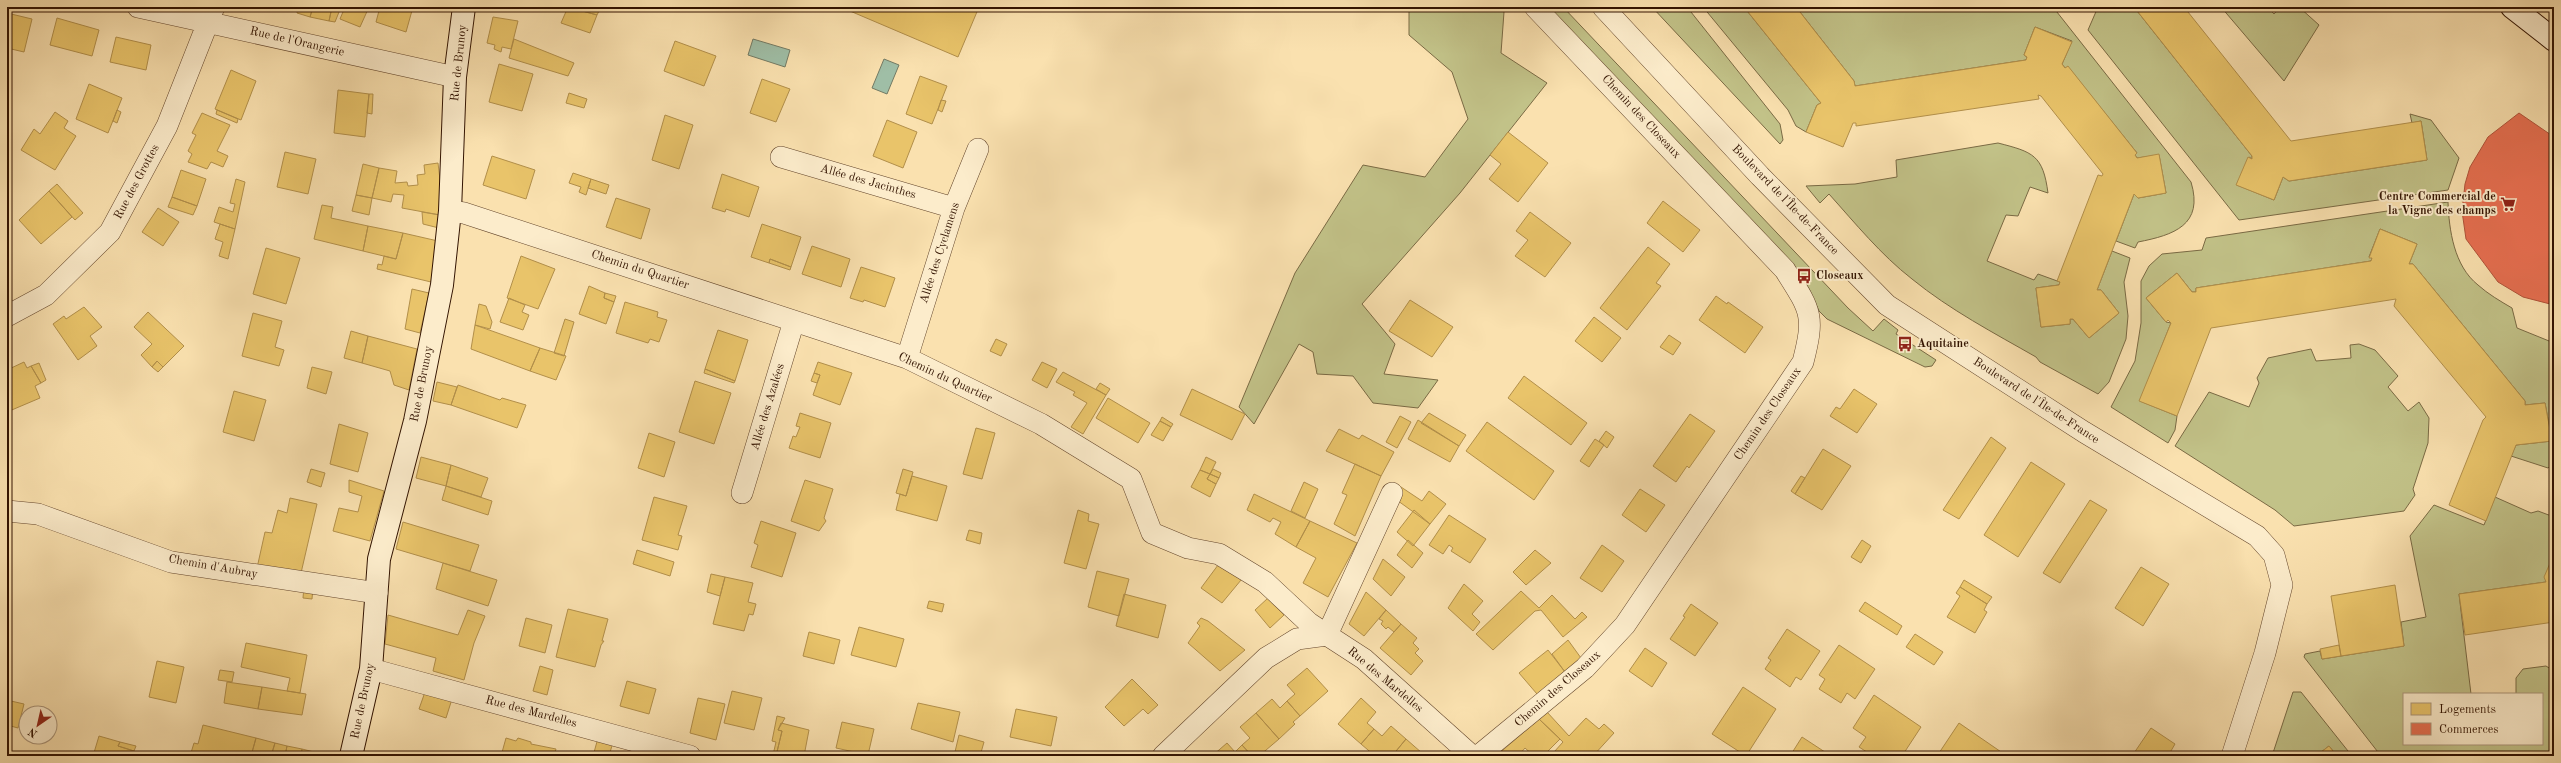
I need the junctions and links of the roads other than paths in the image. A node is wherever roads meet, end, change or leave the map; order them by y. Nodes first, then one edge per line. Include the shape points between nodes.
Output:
1 (138, 7) edge
2 (464, 7) edge
3 (1536, 7) edge
4 (1603, 7) edge
5 (2512, 7) edge
6 (211, 14) edge
7 (2554, 40) edge
8 (455, 77) junction
9 (978, 149) dead end
10 (781, 157) dead end
11 (954, 208) junction
12 (450, 211) junction
13 (7, 316) edge
14 (794, 321) junction
15 (907, 358) junction
16 (742, 493) dead end
17 (1392, 493) dead end
18 (7, 512) edge
19 (377, 593) junction
20 (1327, 634) junction
21 (371, 669) junction
22 (351, 756) edge
23 (690, 756) edge
24 (1163, 756) edge
25 (1472, 756) edge
26 (1478, 756) edge
27 (2232, 756) edge

1 - 6 street, Rue de l'Orangerie
2 - 8 street, Rue de Brunoy
3 - 26 street, Chemin des Closeaux via 1785,270 1810,313 1811,330 1803,362 1625,625 1585,668
4 - 27 street, Boulevard de l'Île-de-France via 1760,176 1887,305 2084,432 2257,536 2274,555 2282,585 2265,653
5 - 7 street
6 - 8 street, Rue de l'Orangerie
6 - 13 street, Rue des Grottes via 167,126 110,232 46,295
8 - 12 street, Rue de Brunoy
9 - 11 street, Allée des Cyclamens
10 - 11 street, Allée des Jacinthes
11 - 15 street, Allée des Cyclamens
12 - 14 street, Chemin du Quartier
12 - 19 street, Rue de Brunoy via 442,285 415,421 379,559
14 - 15 street, Chemin du Quartier
14 - 16 street, Allée des Azalées
15 - 20 street, Chemin du Quartier via 1042,424 1131,480 1152,533 1188,548 1219,554 1266,582 1309,623
17 - 20 street
18 - 19 street, Chemin d'Aubray via 38,514 170,562
19 - 21 street, Rue de Brunoy
20 - 24 street via 1297,639 1266,658
20 - 25 street, Rue des Mardelles via 1364,658
21 - 22 street, Rue de Brunoy
21 - 23 street, Rue des Mardelles

